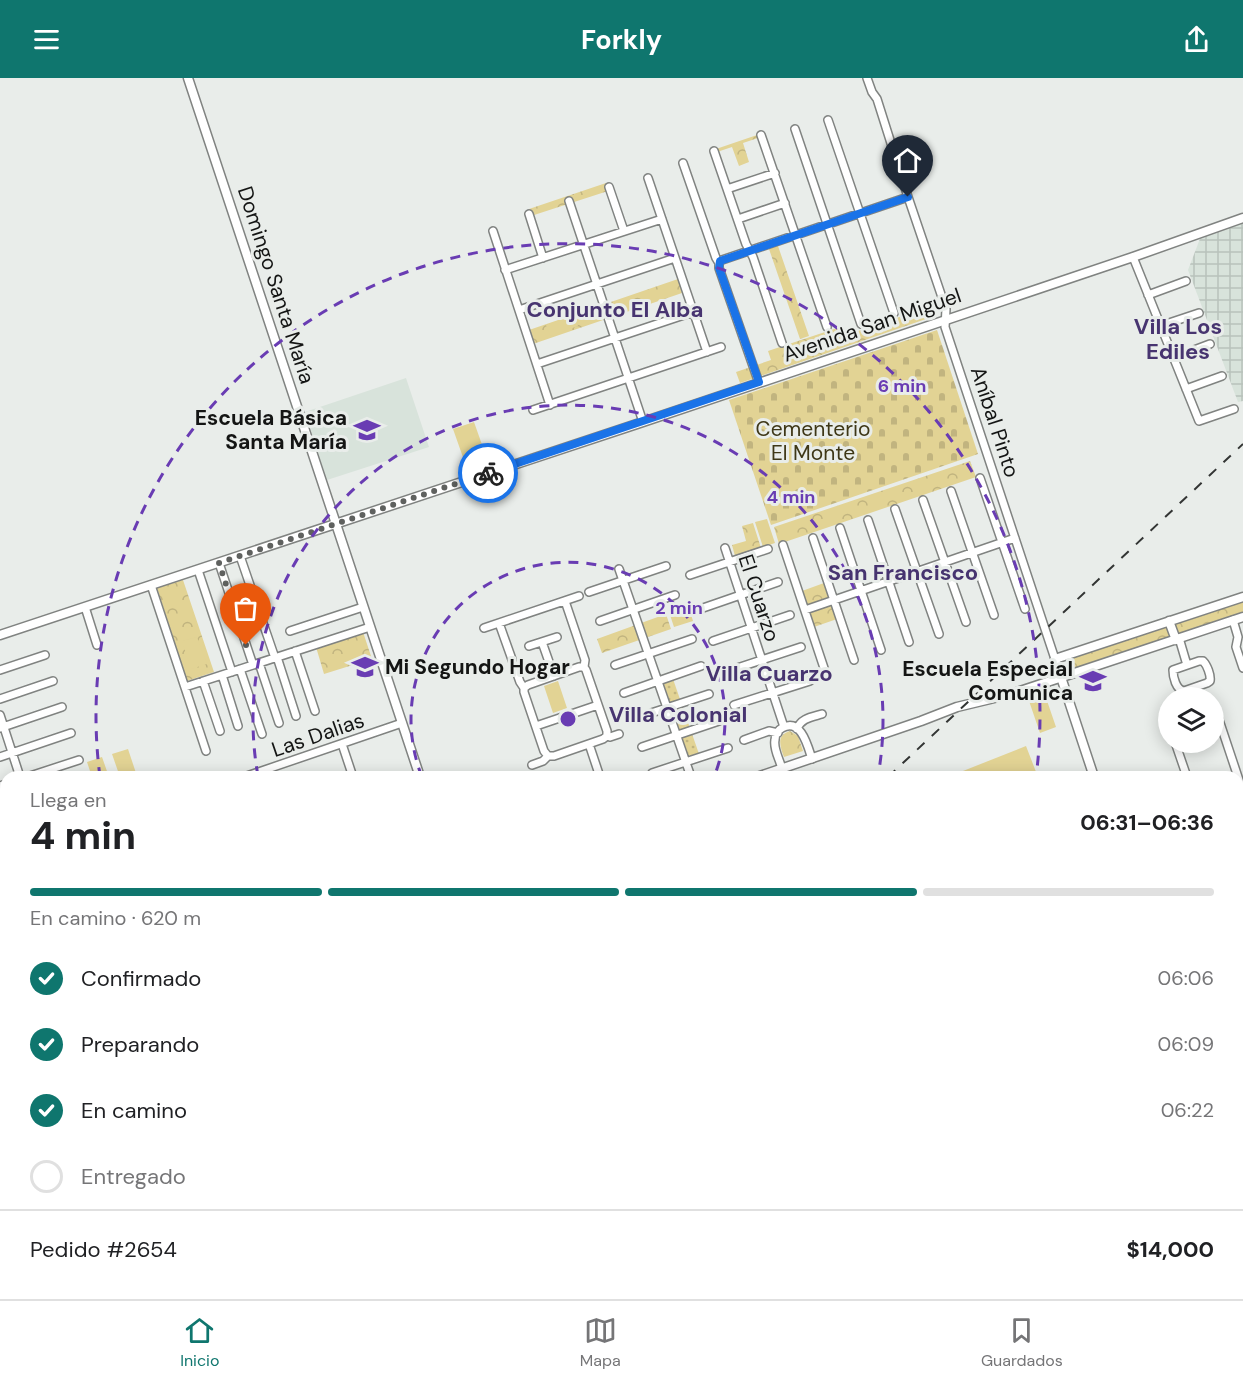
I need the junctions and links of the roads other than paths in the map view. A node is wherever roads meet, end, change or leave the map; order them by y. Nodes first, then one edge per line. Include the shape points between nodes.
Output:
1 (188, 78) edge
2 (867, 78) edge
3 (828, 120) dead end
4 (795, 129) dead end
5 (761, 135) dead end
6 (714, 151) dead end
7 (683, 164) dead end
8 (775, 173) junction
9 (648, 178) dead end
10 (609, 187) dead end
11 (727, 189) junction
12 (908, 197) junction
13 (569, 201) dead end
14 (785, 203) junction
15 (860, 213) junction
16 (529, 214) dead end
17 (1243, 218) edge
18 (662, 219) junction
19 (738, 219) junction
20 (827, 225) junction
21 (493, 231) dead end
22 (624, 231) junction
23 (796, 235) junction
24 (583, 244) junction
25 (750, 251) junction
26 (1132, 257) junction
27 (543, 258) junction
28 (675, 258) junction
29 (719, 263) junction
30 (506, 270) junction
31 (1186, 281) dead end
32 (597, 284) junction
33 (1148, 295) junction
34 (519, 310) junction
35 (693, 312) junction
36 (1199, 312) dead end
37 (894, 313) dead end
38 (944, 320) junction
39 (861, 324) dead end
40 (1160, 326) junction
41 (827, 327) dead end
42 (615, 338) junction
43 (782, 343) dead end
44 (1209, 344) dead end
45 (721, 347) dead end
46 (707, 352) junction
47 (1173, 358) junction
48 (537, 364) junction
49 (1222, 376) dead end
50 (628, 378) junction
51 (759, 382) junction
52 (1186, 389) junction
53 (550, 405) junction
54 (1234, 409) dead end
55 (533, 410) dead end
56 (643, 422) junction
57 (980, 478) dead end
58 (951, 491) dead end
59 (923, 500) dead end
60 (895, 509) dead end
61 (868, 520) dead end
62 (335, 524) junction
63 (840, 528) dead end
64 (813, 538) dead end
65 (1015, 538) junction
66 (1002, 542) junction
67 (783, 545) dead end
68 (725, 548) dead end
69 (768, 549) dead end
70 (972, 552) junction
71 (240, 556) junction
72 (730, 562) junction
73 (945, 562) junction
74 (219, 563) junction
75 (666, 566) dead end
76 (619, 569) dead end
77 (198, 570) junction
78 (917, 572) junction
79 (690, 575) dead end
80 (622, 581) junction
81 (889, 581) junction
82 (778, 582) dead end
83 (151, 585) junction
84 (861, 591) junction
85 (589, 592) dead end
86 (675, 595) dead end
87 (740, 595) junction
88 (579, 596) dead end
89 (1243, 597) edge
90 (834, 600) junction
91 (565, 601) junction
92 (84, 607) junction
93 (363, 607) junction
94 (703, 608) dead end
95 (1025, 609) dead end
96 (633, 610) junction
97 (805, 610) junction
98 (790, 615) dead end
99 (994, 615) dead end
100 (1243, 617) edge
101 (1233, 620) junction
102 (600, 621) dead end
103 (1169, 621) junction
104 (966, 622) dead end
105 (499, 623) junction
106 (370, 627) junction
107 (484, 628) dead end
108 (751, 628) junction
109 (290, 631) dead end
110 (939, 634) dead end
111 (0, 635) edge
112 (557, 637) dead end
113 (692, 639) dead end
114 (1177, 639) junction
115 (1241, 639) edge
116 (713, 641) dead end
117 (542, 642) junction
118 (909, 642) dead end
119 (97, 645) dead end
120 (529, 646) dead end
121 (801, 648) dead end
122 (881, 650) dead end
123 (295, 651) junction
124 (648, 654) junction
125 (45, 655) dead end
126 (276, 658) junction
127 (1055, 659) junction
128 (762, 660) junction
129 (854, 660) dead end
130 (256, 664) junction
131 (615, 665) dead end
132 (1187, 665) junction
133 (701, 666) dead end
134 (584, 667) junction
135 (1243, 668) edge
136 (240, 669) junction
137 (0, 670) edge
138 (232, 672) junction
139 (722, 673) dead end
140 (826, 674) dead end
141 (222, 675) junction
142 (554, 676) junction
143 (1061, 678) junction
144 (54, 681) dead end
145 (203, 681) junction
146 (657, 681) junction
147 (810, 681) dead end
148 (185, 687) junction
149 (524, 688) junction
150 (624, 693) dead end
151 (772, 693) junction
152 (709, 694) dead end
153 (0, 699) edge
154 (598, 705) junction
155 (734, 705) dead end
156 (62, 707) dead end
157 (667, 708) junction
158 (315, 711) dead end
159 (822, 714) dead end
160 (0, 715) edge
161 (296, 716) dead end
162 (633, 719) dead end
163 (719, 721) dead end
164 (279, 723) dead end
165 (402, 723) junction
166 (238, 726) dead end
167 (536, 726) junction
168 (2, 727) edge
169 (797, 729) junction
170 (781, 730) junction
171 (220, 731) dead end
172 (71, 733) dead end
173 (262, 734) dead end
174 (620, 734) dead end
175 (676, 735) junction
176 (1224, 735) edge
177 (607, 736) junction
178 (744, 740) dead end
179 (342, 744) junction
180 (589, 744) junction
181 (642, 747) dead end
182 (728, 748) dead end
183 (206, 751) dead end
184 (12, 753) junction
185 (1179, 753) edge
186 (548, 756) junction
187 (0, 757) edge
188 (812, 759) junction
189 (79, 760) dead end
190 (686, 762) junction
191 (532, 765) dead end
192 (782, 769) junction
193 (18, 771) edge
194 (45, 771) edge
195 (262, 771) edge
196 (351, 771) edge
197 (418, 771) edge
198 (598, 771) edge
199 (658, 771) edge
200 (689, 771) edge
201 (776, 771) edge
202 (1092, 771) edge
203 (1185, 771) edge
204 (1236, 771) edge

1 - 62 street, Domingo Santa María
2 - 12 street, Aníbal Pinto
3 - 15 street
4 - 20 street
5 - 8 street
6 - 11 street
7 - 29 street
8 - 11 street
8 - 14 street
9 - 18 street
10 - 22 street
11 - 19 street
12 - 15 street
12 - 38 street, Aníbal Pinto via 946,309
13 - 24 street
14 - 19 street
14 - 23 street
15 - 20 street
15 - 37 street
16 - 27 street
17 - 26 street, Avenida San Miguel
18 - 22 street
18 - 28 street
19 - 25 street
20 - 23 street
20 - 39 street
21 - 30 street
22 - 24 street
23 - 25 street
23 - 41 street
24 - 27 street
24 - 32 street
25 - 29 street
25 - 43 street
26 - 33 street
26 - 38 street, Avenida San Miguel
27 - 30 street
28 - 32 street
28 - 35 street
29 - 51 street
30 - 34 street
31 - 33 street
32 - 34 street
32 - 42 street
33 - 40 street
34 - 48 street
35 - 42 street
35 - 46 street
36 - 40 street
38 - 51 street, Avenida San Miguel
38 - 65 street, Aníbal Pinto
40 - 47 street
42 - 48 street
42 - 50 street
44 - 47 street
45 - 46 street
46 - 50 street
47 - 52 street
48 - 53 street
49 - 52 street
50 - 53 street
50 - 56 street
51 - 56 street, Avenida San Miguel
52 - 54 street via 1199,421
53 - 55 street
56 - 62 street, Avenida San Miguel
57 - 66 street, Aníbal Pinto
58 - 70 street
59 - 73 street
60 - 78 street
61 - 81 street
62 - 71 street, Avenida San Miguel
62 - 93 street, Domingo Santa María
63 - 84 street
64 - 90 street
65 - 66 street
65 - 127 street, Aníbal Pinto
66 - 70 street
66 - 95 street, Aníbal Pinto
67 - 97 street
68 - 72 street, El Cuarzo
69 - 72 street
70 - 73 street
70 - 99 street
71 - 74 street, Avenida San Miguel
71 - 126 street
72 - 79 street
72 - 87 street, El Cuarzo
73 - 78 street
73 - 104 street
74 - 77 street, Avenida San Miguel
74 - 130 street
75 - 80 street
76 - 80 street
77 - 83 street, Avenida San Miguel
77 - 138 street
78 - 81 street
78 - 110 street
80 - 85 street
80 - 96 street
81 - 84 street
81 - 118 street
82 - 87 street
83 - 92 street, Avenida San Miguel
83 - 148 street
84 - 90 street
84 - 122 street
86 - 96 street
87 - 94 street
87 - 108 street, El Cuarzo
88 - 91 street
89 - 103 street
90 - 97 street
90 - 129 street
91 - 105 street
91 - 134 street
92 - 111 street, Avenida San Miguel
92 - 119 street
93 - 106 street, Domingo Santa María
93 - 109 street
96 - 102 street
96 - 124 street
97 - 140 street
98 - 108 street
100 - 101 street
101 - 114 street
101 - 115 street
103 - 114 street
103 - 127 street
105 - 107 street
105 - 149 street
106 - 123 street
106 - 165 street, Domingo Santa María
108 - 116 street
108 - 128 street, El Cuarzo
112 - 117 street
113 - 124 street
114 - 132 street
114 - 143 street
115 - 135 street via 1236,647
117 - 120 street
117 - 142 street
121 - 128 street
123 - 126 street
123 - 158 street
124 - 131 street
124 - 146 street
125 - 137 street
126 - 130 street
126 - 161 street
127 - 143 street, Aníbal Pinto
128 - 139 street
128 - 151 street, El Cuarzo
130 - 136 street
130 - 164 street
132 - 132 street via 1173,672 1179,690 1210,681 1203,661
133 - 146 street
134 - 142 street
134 - 154 street
136 - 138 street
136 - 173 street
138 - 141 street
141 - 145 street
141 - 166 street
142 - 149 street
143 - 188 street via 957,707
143 - 202 street, Aníbal Pinto
144 - 153 street
145 - 148 street
145 - 171 street
146 - 150 street
146 - 157 street
147 - 151 street
148 - 183 street
149 - 167 street
151 - 155 street
151 - 170 street, El Cuarzo
152 - 157 street
154 - 167 street
154 - 177 street
156 - 168 street
157 - 162 street
157 - 175 street
159 - 169 street via 802,721
160 - 168 street
163 - 175 street
165 - 179 street, Las Dalias
165 - 197 street, Domingo Santa María
167 - 186 street
168 - 184 street
169 - 170 street
169 - 188 street via 804,736
170 - 178 street
170 - 192 street, El Cuarzo via 775,744
172 - 184 street
174 - 177 street
175 - 181 street
175 - 190 street
176 - 204 street
177 - 180 street
179 - 195 street, Las Dalias
179 - 196 street
180 - 186 street
180 - 198 street
182 - 190 street
184 - 187 street
184 - 193 street
185 - 203 street
186 - 191 street
188 - 192 street
189 - 194 street
190 - 199 street
190 - 200 street
192 - 201 street

